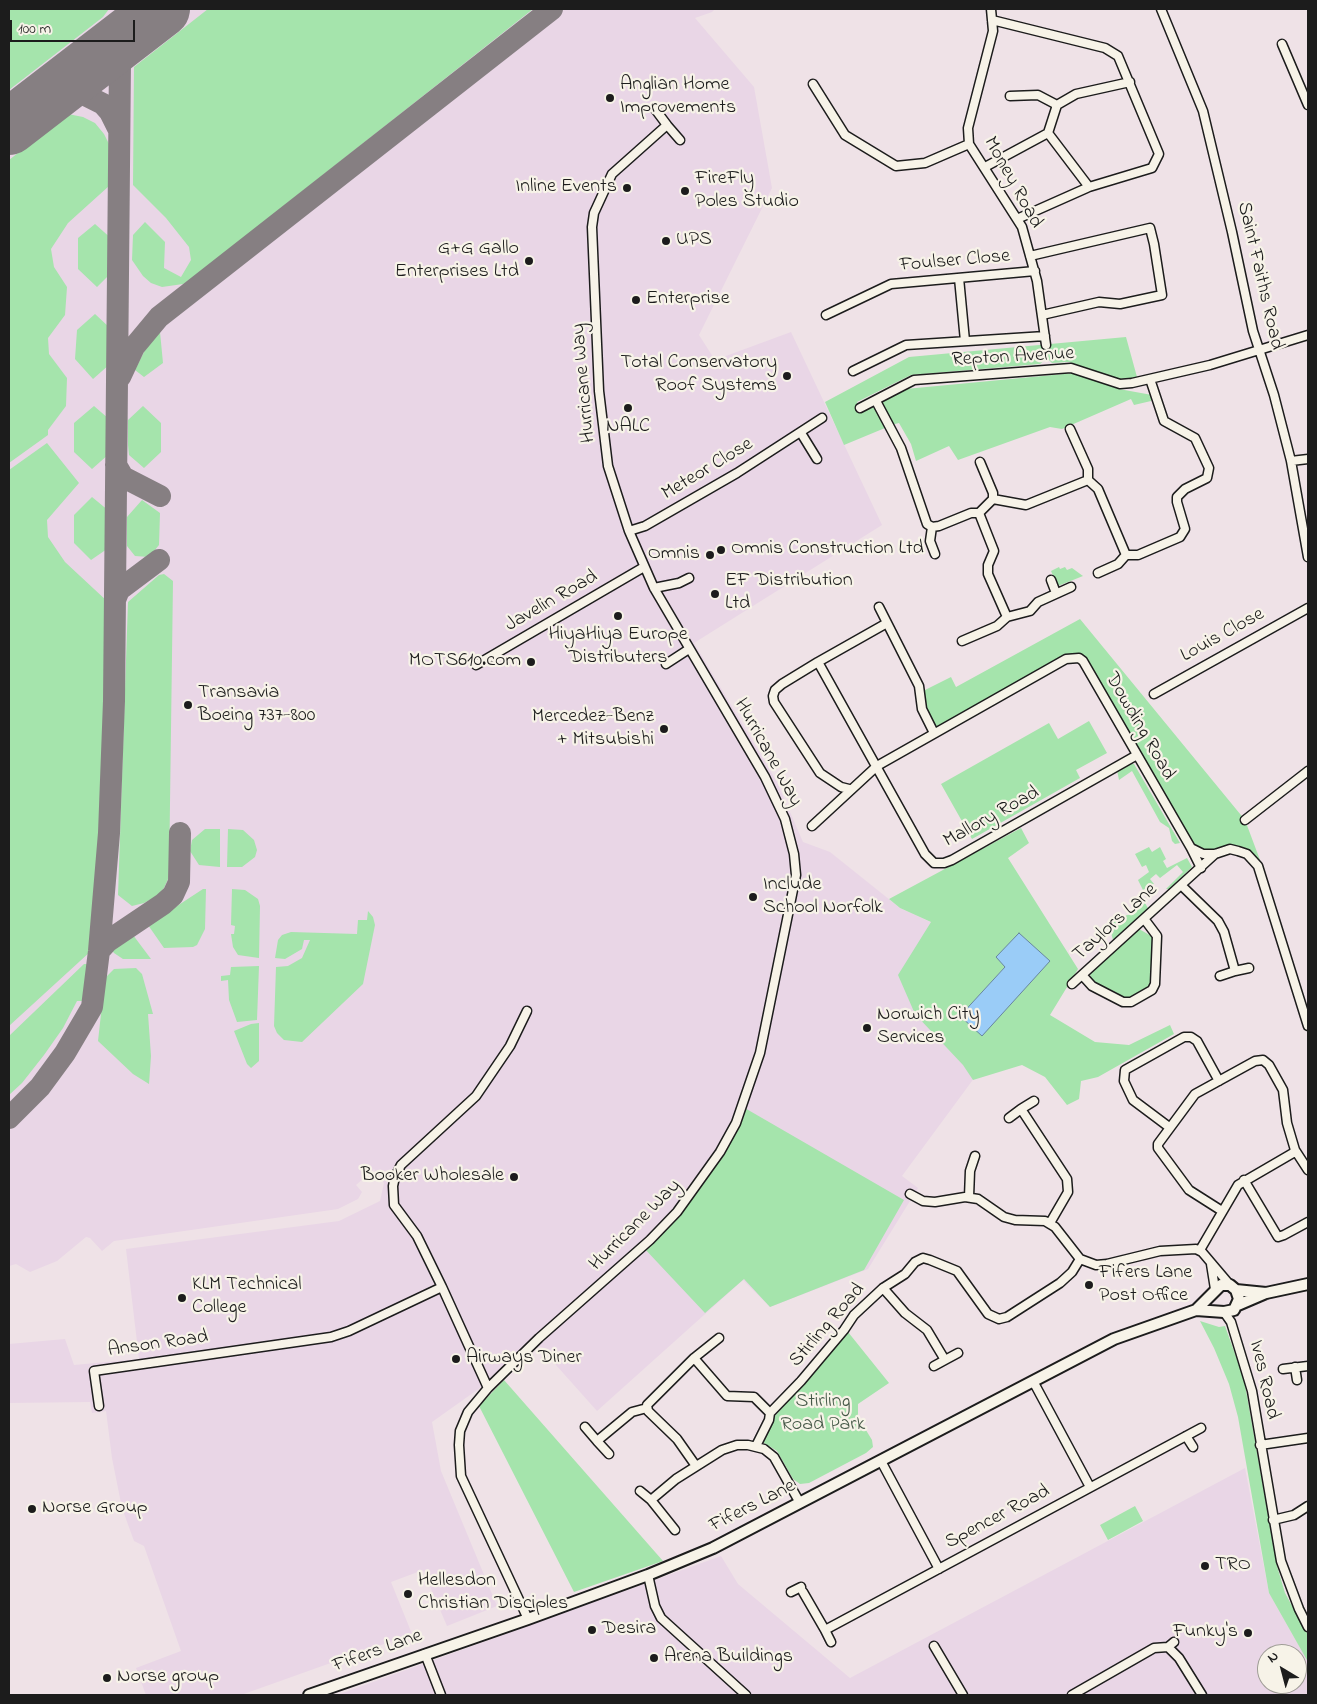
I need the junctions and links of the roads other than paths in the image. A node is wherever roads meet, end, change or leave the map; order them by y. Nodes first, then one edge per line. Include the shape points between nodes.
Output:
1 (991, 9) edge
2 (1161, 9) edge
3 (992, 20) junction
4 (1282, 44) dead end
5 (1130, 82) junction
6 (813, 84) dead end
7 (1305, 87) edge
8 (1010, 96) dead end
9 (1057, 105) junction
10 (1308, 105) edge
11 (655, 109) dead end
12 (667, 125) junction
13 (1048, 133) junction
14 (680, 140) dead end
15 (969, 144) junction
16 (985, 167) junction
17 (1089, 187) junction
18 (1017, 219) junction
19 (1030, 256) junction
20 (1035, 271) junction
21 (959, 278) junction
22 (826, 315) dead end
23 (1042, 315) junction
24 (1308, 335) edge
25 (1045, 336) junction
26 (965, 341) junction
27 (1046, 345) dead end
28 (1258, 350) junction
29 (853, 371) dead end
30 (1150, 379) junction
31 (876, 401) junction
32 (860, 408) dead end
33 (822, 418) dead end
34 (1070, 429) dead end
35 (801, 433) junction
36 (817, 459) dead end
37 (1308, 460) edge
38 (1291, 461) junction
39 (980, 462) dead end
40 (1088, 480) junction
41 (993, 499) junction
42 (979, 513) junction
43 (932, 527) junction
44 (629, 531) junction
45 (935, 554) dead end
46 (1126, 555) junction
47 (1308, 557) edge
48 (644, 567) junction
49 (1111, 567) junction
50 (1098, 573) dead end
51 (1114, 575) dead end
52 (689, 578) dead end
53 (1051, 580) dead end
54 (1071, 587) dead end
55 (654, 588) junction
56 (1056, 593) junction
57 (879, 607) dead end
58 (1308, 608) edge
59 (1007, 617) junction
60 (887, 623) junction
61 (971, 637) junction
62 (962, 641) dead end
63 (974, 645) dead end
64 (689, 649) junction
65 (818, 662) junction
66 (666, 664) dead end
67 (476, 665) dead end
68 (1154, 694) dead end
69 (934, 733) junction
70 (1137, 755) junction
71 (877, 766) junction
72 (1308, 771) edge
73 (849, 789) junction
74 (837, 800) junction
75 (844, 808) dead end
76 (1245, 820) dead end
77 (812, 826) dead end
78 (1191, 848) junction
79 (1215, 854) junction
80 (1201, 868) junction
81 (1182, 886) junction
82 (1145, 920) junction
83 (1249, 968) dead end
84 (1235, 971) junction
85 (1082, 975) junction
86 (1220, 976) dead end
87 (1072, 984) dead end
88 (527, 1012) dead end
89 (1308, 1026) edge
90 (1219, 1081) junction
91 (1034, 1101) dead end
92 (1021, 1109) junction
93 (1009, 1118) dead end
94 (1169, 1127) junction
95 (1295, 1150) junction
96 (975, 1156) dead end
97 (1308, 1170) edge
98 (1244, 1180) junction
99 (910, 1194) dead end
100 (968, 1197) junction
101 (1222, 1211) junction
102 (1308, 1222) edge
103 (1050, 1223) junction
104 (1200, 1250) junction
105 (1080, 1259) junction
106 (1211, 1264) junction
107 (1308, 1284) edge
108 (442, 1287) junction
109 (1233, 1287) junction
110 (883, 1288) junction
111 (1213, 1292) junction
112 (1266, 1293) junction
113 (1229, 1309) junction
114 (1196, 1310) junction
115 (719, 1338) dead end
116 (958, 1353) dead end
117 (694, 1358) junction
118 (945, 1360) junction
119 (934, 1366) dead end
120 (1308, 1366) edge
121 (1295, 1367) junction
122 (1282, 1369) dead end
123 (1297, 1380) dead end
124 (1033, 1381) junction
125 (488, 1388) junction
126 (99, 1406) dead end
127 (647, 1408) junction
128 (770, 1413) junction
129 (585, 1427) dead end
130 (1201, 1428) dead end
131 (1186, 1436) junction
132 (1308, 1438) edge
133 (597, 1441) junction
134 (1260, 1445) junction
135 (756, 1446) junction
136 (1192, 1447) dead end
137 (609, 1454) dead end
138 (881, 1461) junction
139 (696, 1466) junction
140 (1090, 1487) junction
141 (640, 1492) dead end
142 (651, 1500) junction
143 (800, 1503) junction
144 (1308, 1506) edge
145 (1273, 1520) junction
146 (675, 1530) dead end
147 (939, 1569) junction
148 (648, 1575) junction
149 (791, 1592) dead end
150 (528, 1619) junction
151 (1308, 1627) edge
152 (825, 1630) junction
153 (831, 1642) dead end
154 (934, 1646) dead end
155 (424, 1654) junction
156 (310, 1695) edge
157 (441, 1695) edge
158 (746, 1695) edge
159 (962, 1695) edge
160 (1072, 1695) edge
161 (1202, 1695) edge

1 - 3 street, Money Road
2 - 28 street, Saint Faiths Road via 1203,110
3 - 5 street via 1105,48 1118,56
3 - 15 street, Money Road via 993,31 968,128
4 - 7 street
5 - 9 street via 1076,94
5 - 17 street via 1159,154 1152,168
6 - 15 street via 845,135 896,166 925,163
7 - 10 street
8 - 9 street via 1038,95
9 - 13 street
11 - 12 street
12 - 14 street
12 - 44 street, Hurricane Way via 612,174 597,205 592,227 599,391 608,466
13 - 16 street
13 - 17 street
15 - 16 street, Money Road
16 - 18 street, Money Road
17 - 18 street
18 - 19 street, Money Road
19 - 20 street, Money Road
19 - 23 street via 1150,228 1154,244 1162,295 1120,304 1099,302
20 - 21 street, Foulser Close
20 - 23 street, Money Road
21 - 22 street, Foulser Close via 891,284
21 - 26 street
23 - 25 street, Money Road
24 - 28 street, Repton Avenue
25 - 26 street
25 - 27 street, Money Road
26 - 29 street via 906,345
28 - 30 street, Repton Avenue
28 - 38 street, Saint Faiths Road via 1274,395
30 - 31 street, Repton Avenue via 1120,384 1071,368 914,380
30 - 46 street via 1164,421 1199,442 1209,474 1177,497 1185,529 1180,537 1138,556
31 - 32 street, Repton Avenue
31 - 43 street via 901,448 924,517
33 - 35 street, Meteor Close
34 - 40 street via 1074,450 1089,475
35 - 36 street
35 - 44 street, Meteor Close via 646,526
37 - 38 street
38 - 47 street, Saint Faiths Road
39 - 41 street via 981,475 994,493
40 - 41 street via 1026,505
40 - 46 street via 1098,489
41 - 42 street
42 - 43 street
42 - 59 street via 994,551 988,574
43 - 45 street via 930,541
44 - 48 street, Hurricane Way
46 - 49 street
48 - 55 street, Hurricane Way
48 - 67 street, Javelin Road
49 - 50 street
49 - 51 street
52 - 55 street
53 - 56 street
54 - 56 street
55 - 64 street, Hurricane Way
56 - 59 street via 1038,602 1030,611
57 - 60 street
58 - 68 street, Louis Close
59 - 61 street via 997,626
60 - 65 street
60 - 69 street via 920,686 922,709
61 - 62 street
61 - 63 street
64 - 66 street
64 - 125 street, Hurricane Way via 765,777 786,819 794,854 796,875 760,1053 736,1123 700,1183 677,1212
65 - 71 street, Mallory Road
65 - 73 street via 779,680 774,702 820,773
69 - 70 street, Dowding Road via 1072,657 1083,661
69 - 71 street, Dowding Road
70 - 71 street, Mallory Road via 944,863 934,863 925,854
70 - 78 street, Dowding Road
71 - 73 street, Dowding Road
72 - 76 street
73 - 74 street, Dowding Road
74 - 75 street
74 - 77 street, Dowding Road
78 - 79 street via 1203,854
78 - 80 street, Dowding Road
79 - 80 street, Taylors Lane
79 - 89 street via 1230,849 1238,851 1253,860 1260,870
80 - 81 street, Taylors Lane
81 - 82 street, Taylors Lane
81 - 84 street, Taylors Lane via 1218,921
82 - 85 street, Taylors Lane
82 - 85 street via 1157,936 1152,990 1131,1002 1124,1002 1092,986
83 - 84 street
84 - 86 street
85 - 87 street, Taylors Lane
88 - 108 street via 510,1046 476,1096 401,1165 393,1186 394,1205 417,1236
90 - 94 street via 1189,1100
90 - 94 street via 1197,1041 1191,1037 1184,1037 1126,1070 1124,1081 1133,1100
90 - 95 street via 1255,1061 1265,1060 1283,1090 1287,1123
91 - 92 street
92 - 93 street
92 - 103 street via 1069,1185
94 - 101 street via 1158,1148 1189,1190
95 - 97 street
95 - 98 street
96 - 100 street via 967,1171
98 - 101 street via 1233,1191
98 - 102 street via 1278,1236
99 - 100 street via 923,1201 935,1202
100 - 103 street via 987,1203 1004,1217
101 - 104 street
103 - 105 street
104 - 105 street via 1160,1251 1107,1264
104 - 106 street
105 - 110 street, Stirling Road via 1060,1283 999,1319 988,1314 961,1274 923,1258
106 - 109 street
106 - 111 street
107 - 112 street, Fifers Lane
108 - 125 street
108 - 126 street, Anson Road via 331,1337 94,1371
109 - 111 street, Fifers Lane via 1221,1285
109 - 112 street, Fifers Lane
109 - 113 street via 1239,1299
110 - 118 street via 905,1313 926,1330
110 - 128 street, Stirling Road via 854,1315 802,1381
111 - 113 street via 1213,1304
111 - 114 street, Fifers Lane
112 - 113 street, Fifers Lane
113 - 114 street, Fifers Lane
113 - 134 street, Ives Road via 1252,1391
114 - 124 street, Fifers Lane via 1132,1332
115 - 117 street
116 - 118 street
117 - 127 street via 649,1401
117 - 128 street via 727,1396 754,1397
118 - 119 street
120 - 121 street
121 - 122 street
121 - 123 street
124 - 138 street, Fifers Lane
124 - 140 street
125 - 150 street, Hurricane Way via 468,1412 460,1431 461,1476
127 - 133 street via 632,1412
127 - 139 street via 681,1444
128 - 135 street, Stirling Road via 770,1420
129 - 133 street
130 - 131 street, Spencer Road
131 - 136 street
131 - 140 street, Spencer Road
132 - 134 street, Ives Road
133 - 137 street
134 - 145 street, Ives Road
135 - 139 street via 729,1446
135 - 143 street via 774,1457
138 - 143 street, Fifers Lane
138 - 147 street
139 - 142 street
140 - 147 street, Spencer Road
141 - 142 street
142 - 146 street
143 - 148 street, Fifers Lane via 713,1548
144 - 145 street via 1294,1515
145 - 151 street, Ives Road via 1284,1568
147 - 152 street, Spencer Road
148 - 150 street, Fifers Lane
148 - 158 street via 661,1618
149 - 152 street via 802,1589
150 - 155 street, Fifers Lane
152 - 153 street
154 - 159 street
155 - 156 street, Fifers Lane
155 - 157 street
160 - 161 street via 1154,1648 1171,1644

